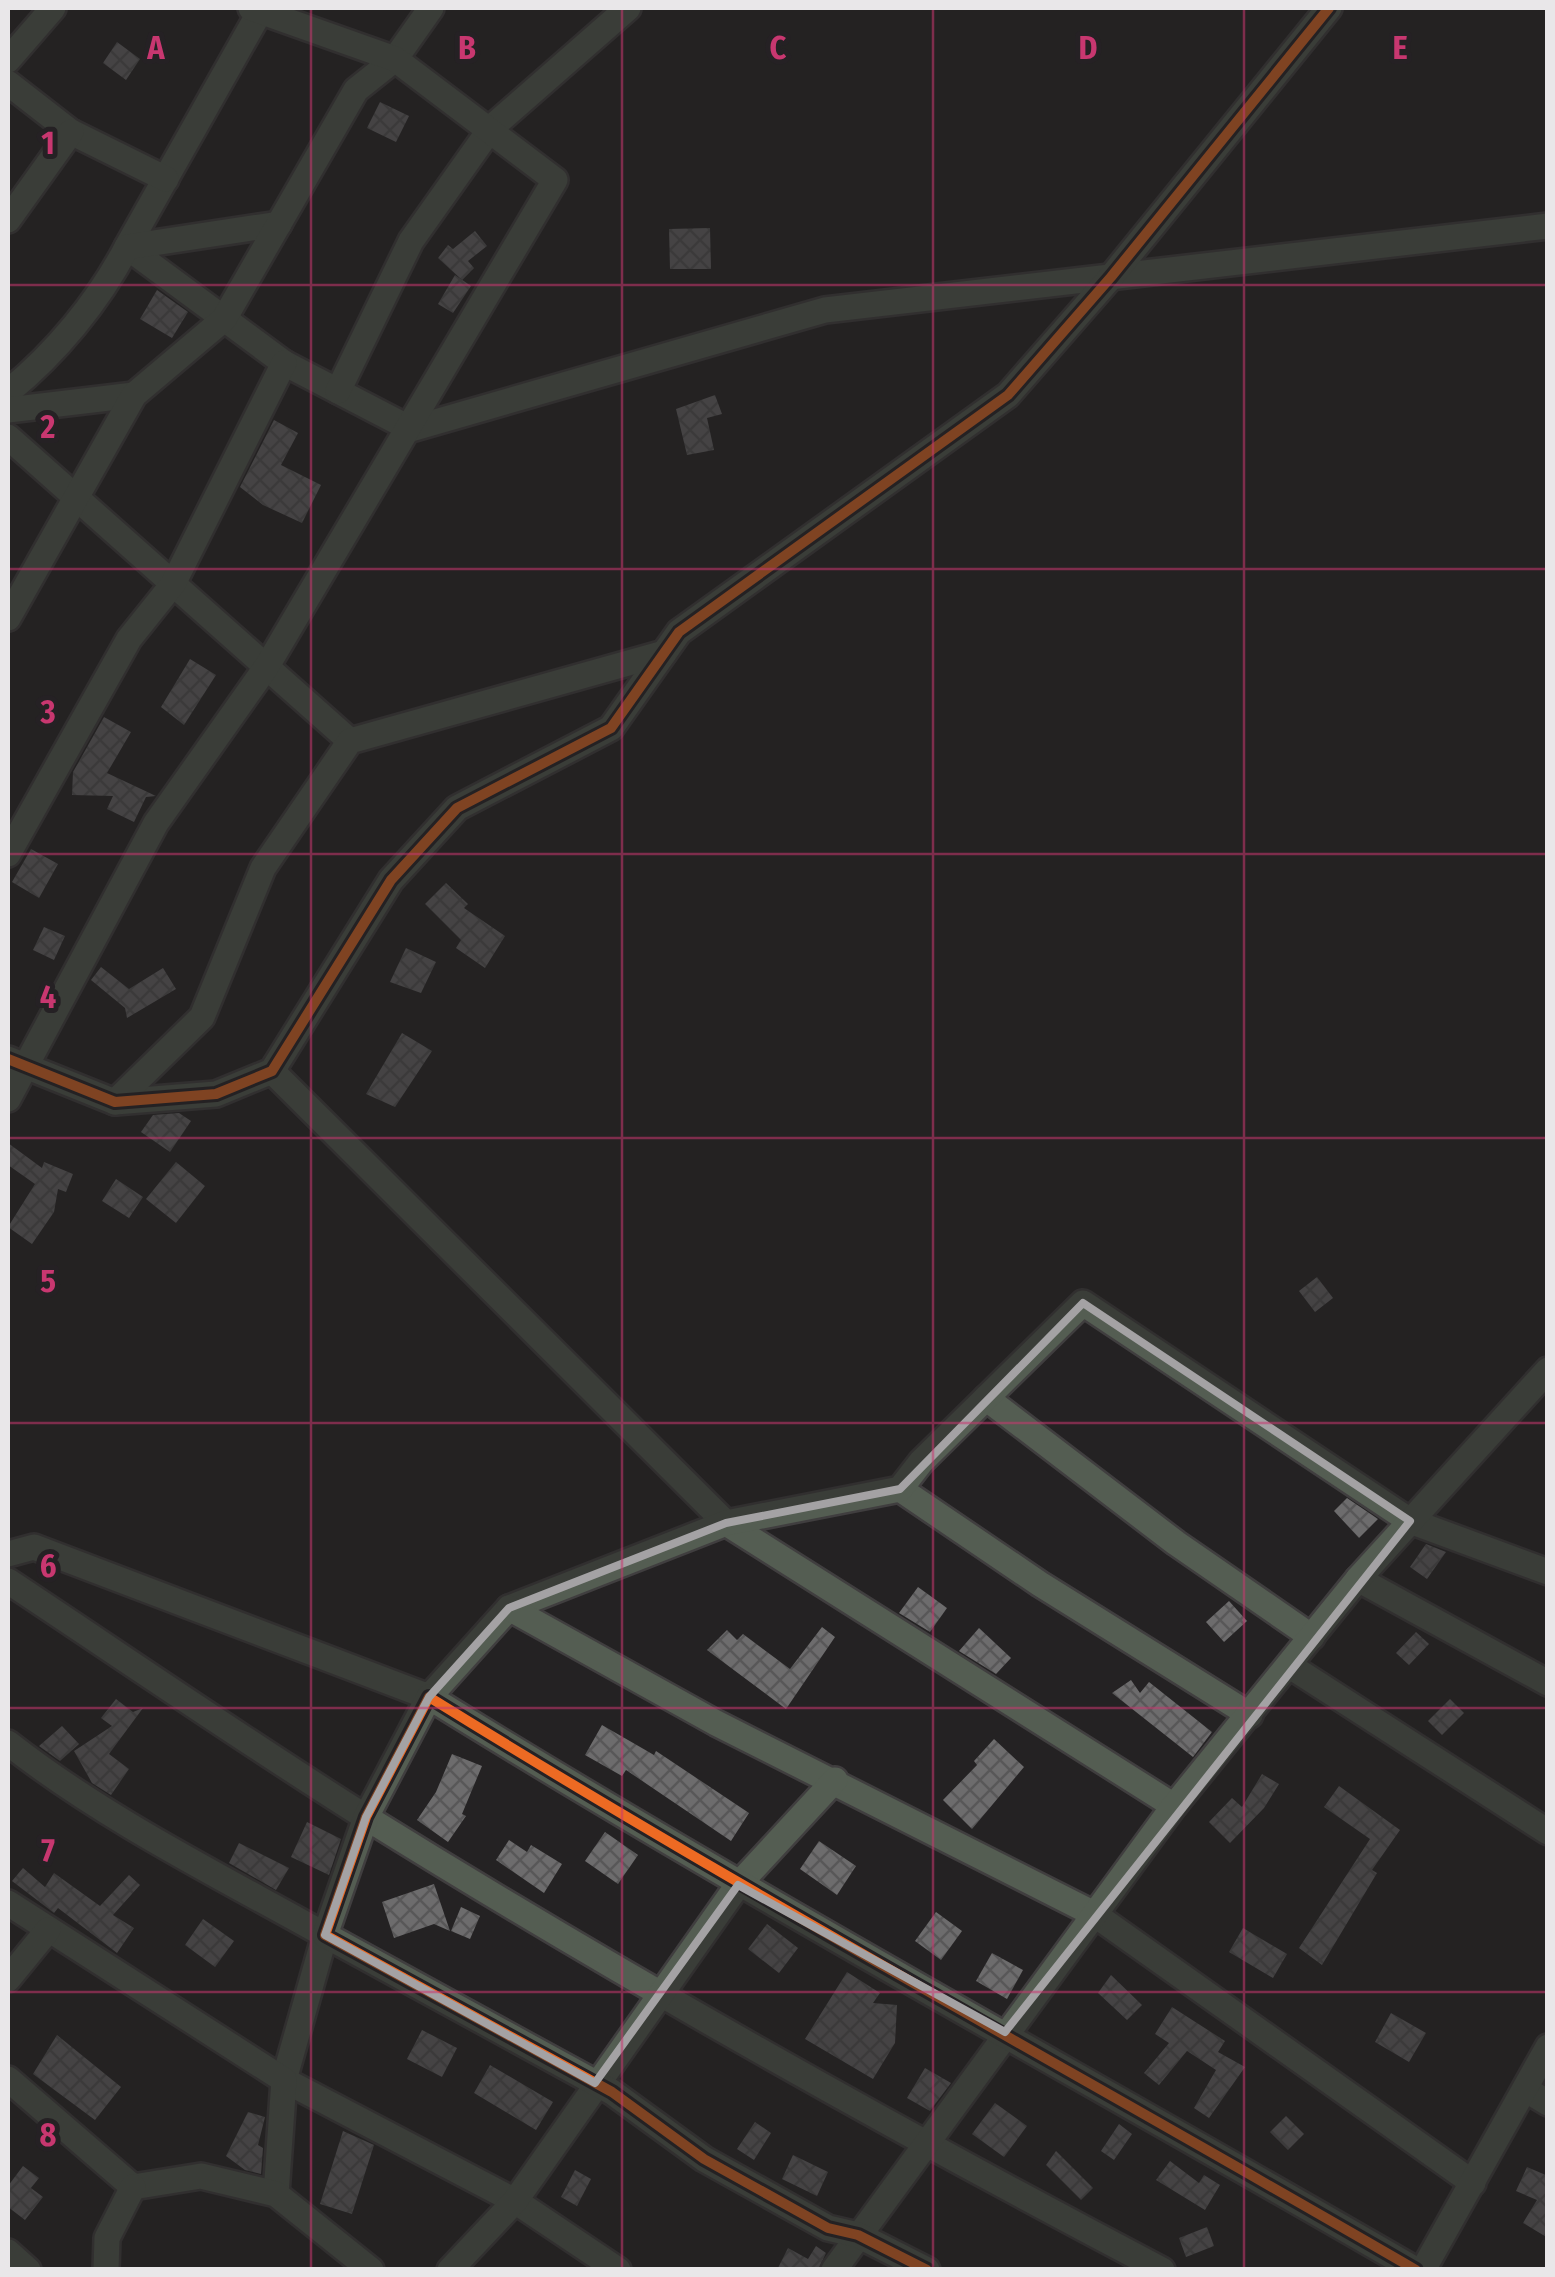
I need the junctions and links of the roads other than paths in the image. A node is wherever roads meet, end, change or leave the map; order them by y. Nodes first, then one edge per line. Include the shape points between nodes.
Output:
1 (53, 8) edge
2 (431, 8) edge
3 (628, 8) edge
4 (1329, 8) edge
5 (257, 9) edge
6 (395, 59) junction
7 (8, 60) edge
8 (8, 84) edge
9 (491, 128) junction
10 (71, 132) junction
11 (166, 179) junction
12 (8, 220) edge
13 (279, 224) junction
14 (1548, 226) edge
15 (127, 247) junction
16 (1111, 277) junction
17 (224, 318) junction
18 (284, 363) junction
19 (338, 391) junction
20 (8, 392) edge
21 (134, 395) junction
22 (8, 410) edge
23 (411, 429) junction
24 (8, 438) edge
25 (76, 498) junction
26 (173, 584) junction
27 (8, 618) edge
28 (664, 654) junction
29 (266, 666) junction
30 (350, 740) junction
31 (8, 854) edge
32 (16, 1063) edge
33 (272, 1071) junction
34 (8, 1099) edge
35 (115, 1102) junction
36 (1548, 1370) edge
37 (986, 1398) junction
38 (900, 1488) junction
39 (1410, 1521) junction
40 (726, 1523) junction
41 (8, 1554) edge
42 (1548, 1572) edge
43 (1358, 1579) junction
44 (8, 1581) edge
45 (509, 1608) junction
46 (1312, 1637) junction
47 (1290, 1666) junction
48 (1548, 1683) edge
49 (429, 1698) junction
50 (1250, 1715) junction
51 (8, 1743) edge
52 (834, 1780) junction
53 (1174, 1806) junction
54 (366, 1817) junction
55 (1548, 1832) edge
56 (738, 1885) junction
57 (8, 1903) edge
58 (1094, 1914) junction
59 (48, 1930) junction
60 (325, 1936) junction
61 (8, 1979) edge
62 (659, 1993) junction
63 (1005, 2032) junction
64 (1548, 2047) edge
65 (8, 2079) edge
66 (284, 2080) junction
67 (595, 2083) junction
68 (1536, 2096) edge
69 (926, 2146) junction
70 (1473, 2183) junction
71 (132, 2187) junction
72 (276, 2194) junction
73 (514, 2201) junction
74 (858, 2236) junction
75 (8, 2252) edge
76 (28, 2270) edge
77 (106, 2270) edge
78 (371, 2270) edge
79 (450, 2270) edge
80 (618, 2270) edge
81 (834, 2270) edge
82 (927, 2270) edge
83 (1162, 2270) edge
84 (1419, 2270) edge

1 - 7 street
2 - 6 street
3 - 9 street
4 - 16 street
5 - 6 street
5 - 11 street
6 - 9 street
6 - 13 street via 356,90
8 - 10 street
9 - 19 street via 411,242
9 - 23 street via 555,180
10 - 11 street
10 - 12 street
11 - 15 street
13 - 15 street
13 - 17 street
14 - 16 street
15 - 17 street
15 - 20 street via 106,287
16 - 23 street via 824,310
16 - 28 street via 1008,396 679,632
17 - 18 street
17 - 21 street
18 - 19 street
18 - 26 street
19 - 23 street
21 - 22 street
21 - 25 street
23 - 29 street
24 - 25 street
25 - 26 street
25 - 27 street
26 - 29 street
26 - 31 street via 128,639
28 - 30 street
28 - 33 street via 611,728 456,808 390,880
29 - 30 street
29 - 32 street via 156,823
30 - 35 street via 263,868 202,1017
32 - 34 street
32 - 35 street
33 - 35 street via 216,1094
33 - 40 street
36 - 39 street
37 - 38 street
37 - 39 street via 1083,1303
37 - 46 street
38 - 40 street
38 - 50 street
39 - 42 street
39 - 43 street
40 - 45 street
40 - 53 street
41 - 49 street via 34,1547
43 - 46 street
43 - 48 street
44 - 54 street
45 - 49 street
45 - 52 street
46 - 47 street
47 - 50 street
47 - 55 street
49 - 54 street
49 - 56 street
50 - 53 street
51 - 60 street via 55,1780
52 - 56 street
52 - 58 street
53 - 58 street
54 - 60 street
54 - 62 street
56 - 62 street
56 - 63 street
57 - 59 street
58 - 63 street
58 - 70 street
59 - 61 street
59 - 66 street
60 - 66 street
60 - 67 street
62 - 67 street
62 - 69 street
63 - 69 street
63 - 84 street
64 - 68 street
65 - 71 street
66 - 72 street
66 - 73 street
67 - 73 street
67 - 74 street via 704,2159 828,2228
68 - 70 street
69 - 74 street
69 - 83 street
70 - 84 street
71 - 72 street via 201,2176
71 - 77 street via 107,2238
72 - 78 street
73 - 79 street
73 - 80 street
74 - 81 street
74 - 82 street
75 - 76 street

